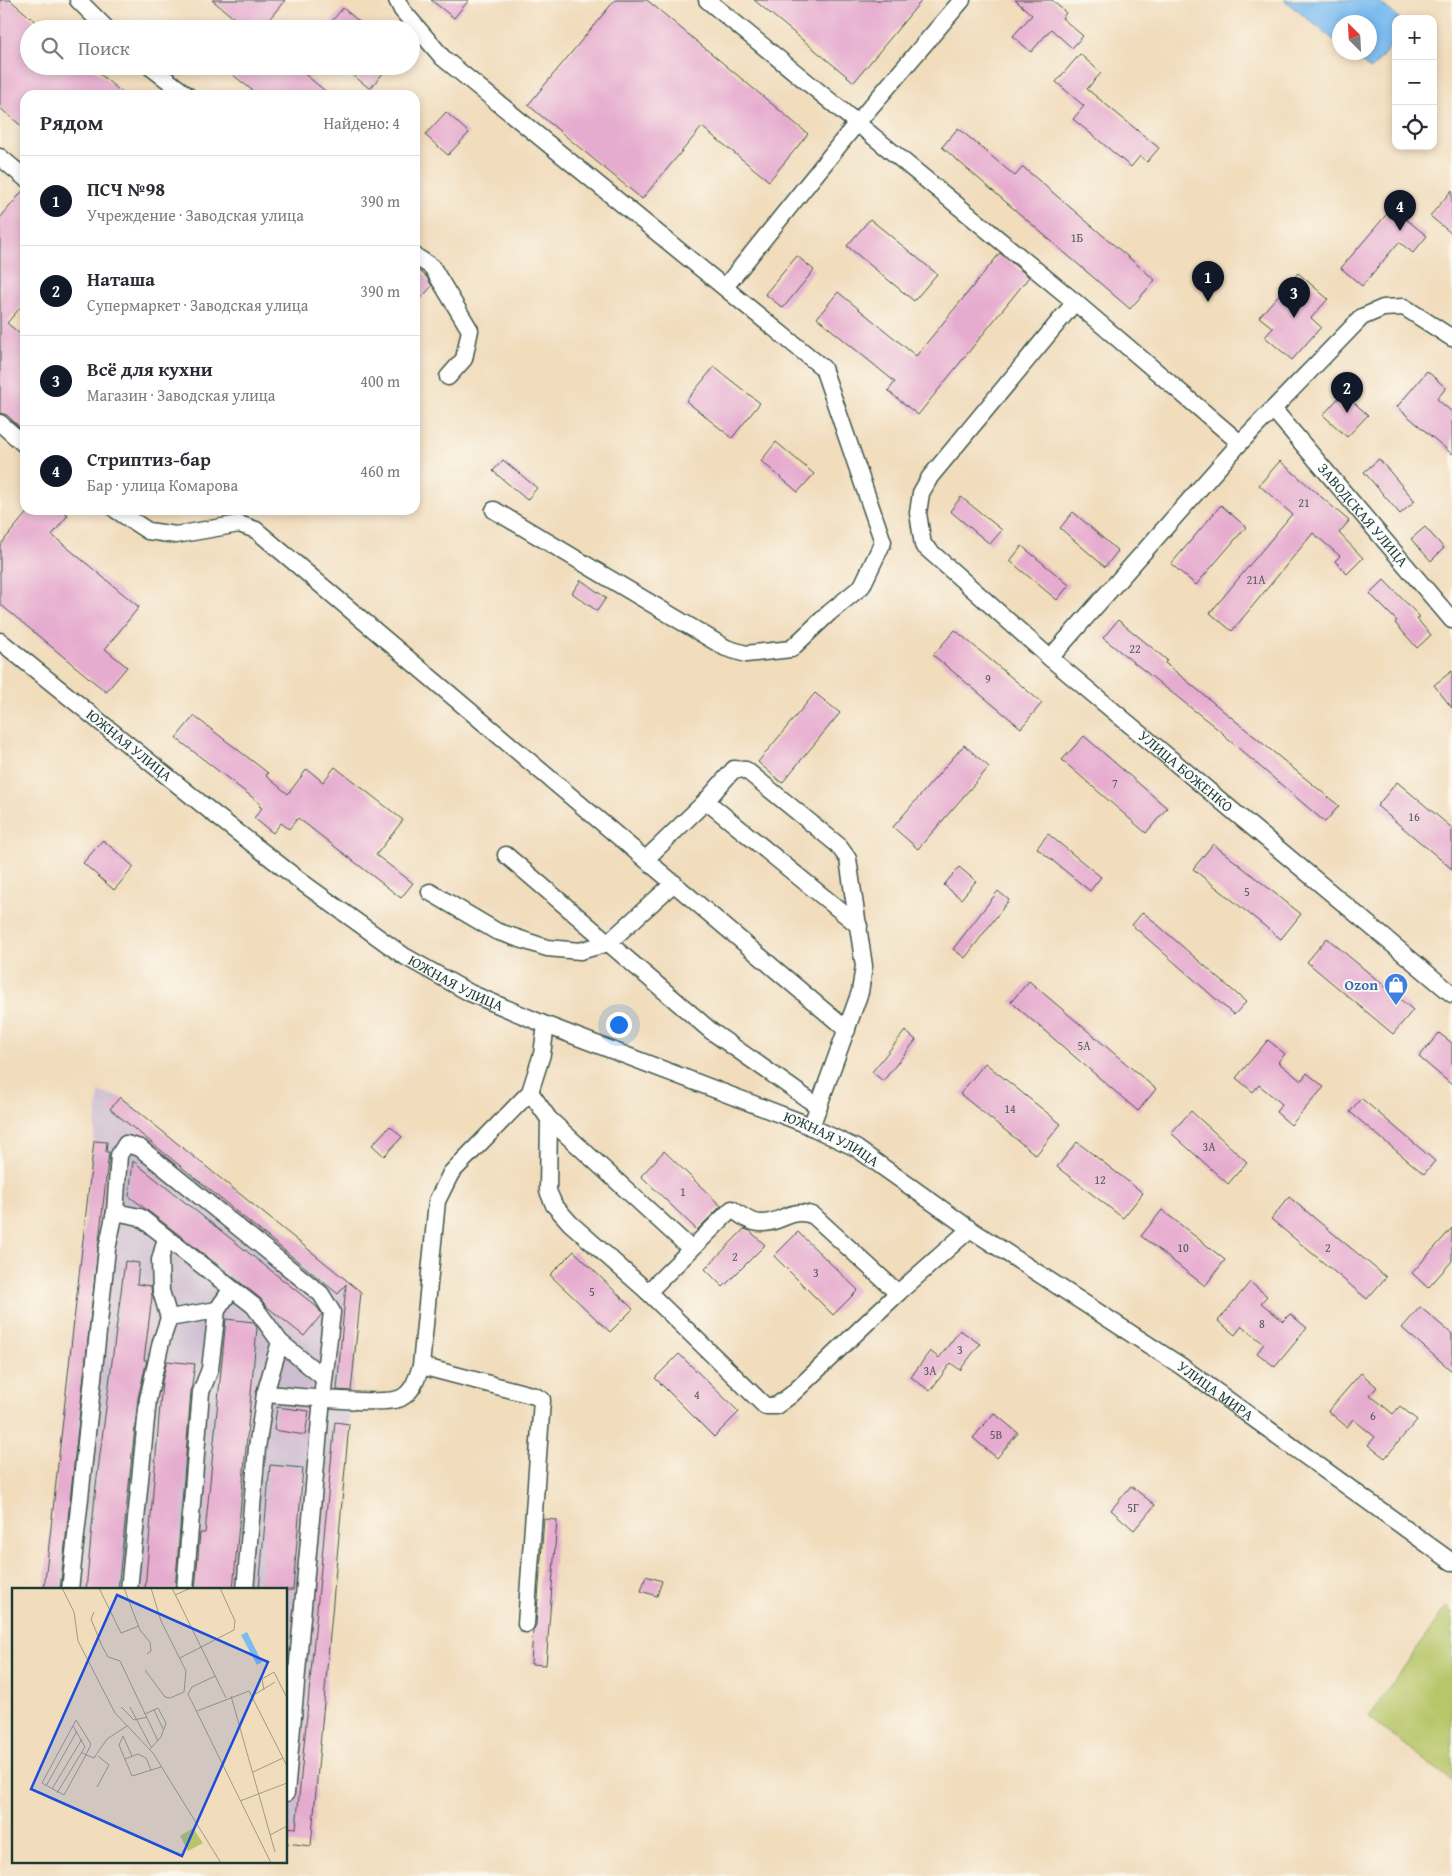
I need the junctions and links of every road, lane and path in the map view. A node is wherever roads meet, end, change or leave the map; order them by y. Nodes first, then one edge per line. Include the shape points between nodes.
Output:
1 (78, 0) edge
2 (397, 0) edge
3 (707, 0) edge
4 (962, 0) edge
5 (98, 20) edge
6 (411, 20) edge
7 (420, 31) edge
8 (161, 75) edge
9 (180, 90) edge
10 (856, 124) junction
11 (0, 157) edge
12 (20, 174) edge
13 (420, 260) edge
14 (726, 288) junction
15 (1075, 302) junction
16 (1449, 329) edge
17 (448, 377) dead end
18 (1273, 409) junction
19 (0, 423) edge
20 (20, 441) edge
21 (1240, 442) junction
22 (494, 510) dead end
23 (124, 515) edge
24 (1452, 620) edge
25 (0, 641) edge
26 (1050, 658) junction
27 (706, 801) junction
28 (506, 855) dead end
29 (646, 859) junction
30 (674, 883) junction
31 (430, 892) dead end
32 (859, 926) junction
33 (608, 943) junction
34 (1452, 994) edge
35 (546, 1024) junction
36 (847, 1030) junction
37 (530, 1092) junction
38 (818, 1107) junction
39 (549, 1119) junction
40 (811, 1127) junction
41 (115, 1212) junction
42 (970, 1229) junction
43 (166, 1238) junction
44 (691, 1249) junction
45 (231, 1290) junction
46 (648, 1292) junction
47 (898, 1292) junction
48 (217, 1310) junction
49 (169, 1318) junction
50 (280, 1342) junction
51 (422, 1366) junction
52 (324, 1378) junction
53 (265, 1394) junction
54 (322, 1398) junction
55 (1452, 1562) edge
56 (70, 1588) edge
57 (129, 1588) edge
58 (185, 1588) edge
59 (245, 1588) edge
60 (526, 1624) dead end
61 (288, 1772) edge

1 - 5 street
2 - 6 street
3 - 10 street
4 - 10 street
7 - 14 street via 443,58
8 - 9 street
10 - 14 street
10 - 15 street
11 - 12 street
13 - 17 street via 432,268 470,330 464,359
14 - 22 street via 822,368 883,542 862,586 791,649 746,654 726,648
15 - 21 street
15 - 26 street, УЛИЦА БОЖЕНКО via 930,478 921,493 918,513 923,545
16 - 18 street via 1404,307 1383,308 1362,317
18 - 21 street
18 - 24 street, ЗАВОДСКАЯ УЛИЦА
19 - 20 street
21 - 26 street
23 - 29 street via 148,531 176,535 239,524 256,530
25 - 35 street, ЮЖНАЯ УЛИЦА via 214,814 404,956 470,993
26 - 34 street, УЛИЦА БОЖЕНКО
27 - 29 street
27 - 32 street
27 - 32 street via 734,769 746,770 838,845 848,859
28 - 33 street
29 - 30 street
30 - 33 street
30 - 36 street
31 - 33 street via 496,931 547,948 580,951
32 - 36 street via 864,966 860,992
33 - 38 street via 711,1030
35 - 37 street via 542,1054
35 - 40 street, ЮЖНАЯ УЛИЦА
36 - 38 street
37 - 39 street
37 - 51 street via 451,1173 437,1200
38 - 40 street
39 - 44 street
39 - 46 street via 548,1191 554,1205
40 - 42 street, ЮЖНАЯ УЛИЦА via 856,1148
41 - 43 street via 140,1217
41 - 52 street via 119,1155 126,1144 140,1148 321,1294 332,1312
41 - 56 street via 107,1249
42 - 47 street
42 - 55 street, УЛИЦА МИРА via 1181,1366
43 - 45 street
43 - 49 street via 160,1276
44 - 46 street
44 - 47 street via 732,1210 762,1224 805,1212 814,1216
45 - 48 street
45 - 50 street via 254,1306
46 - 47 street via 765,1406 776,1406
48 - 49 street
48 - 58 street via 210,1369 201,1392
49 - 57 street via 148,1399
50 - 52 street
50 - 53 street
51 - 54 street via 413,1387 400,1398 374,1401
51 - 60 street via 542,1400
52 - 54 street
53 - 54 street
53 - 59 street
54 - 61 street

